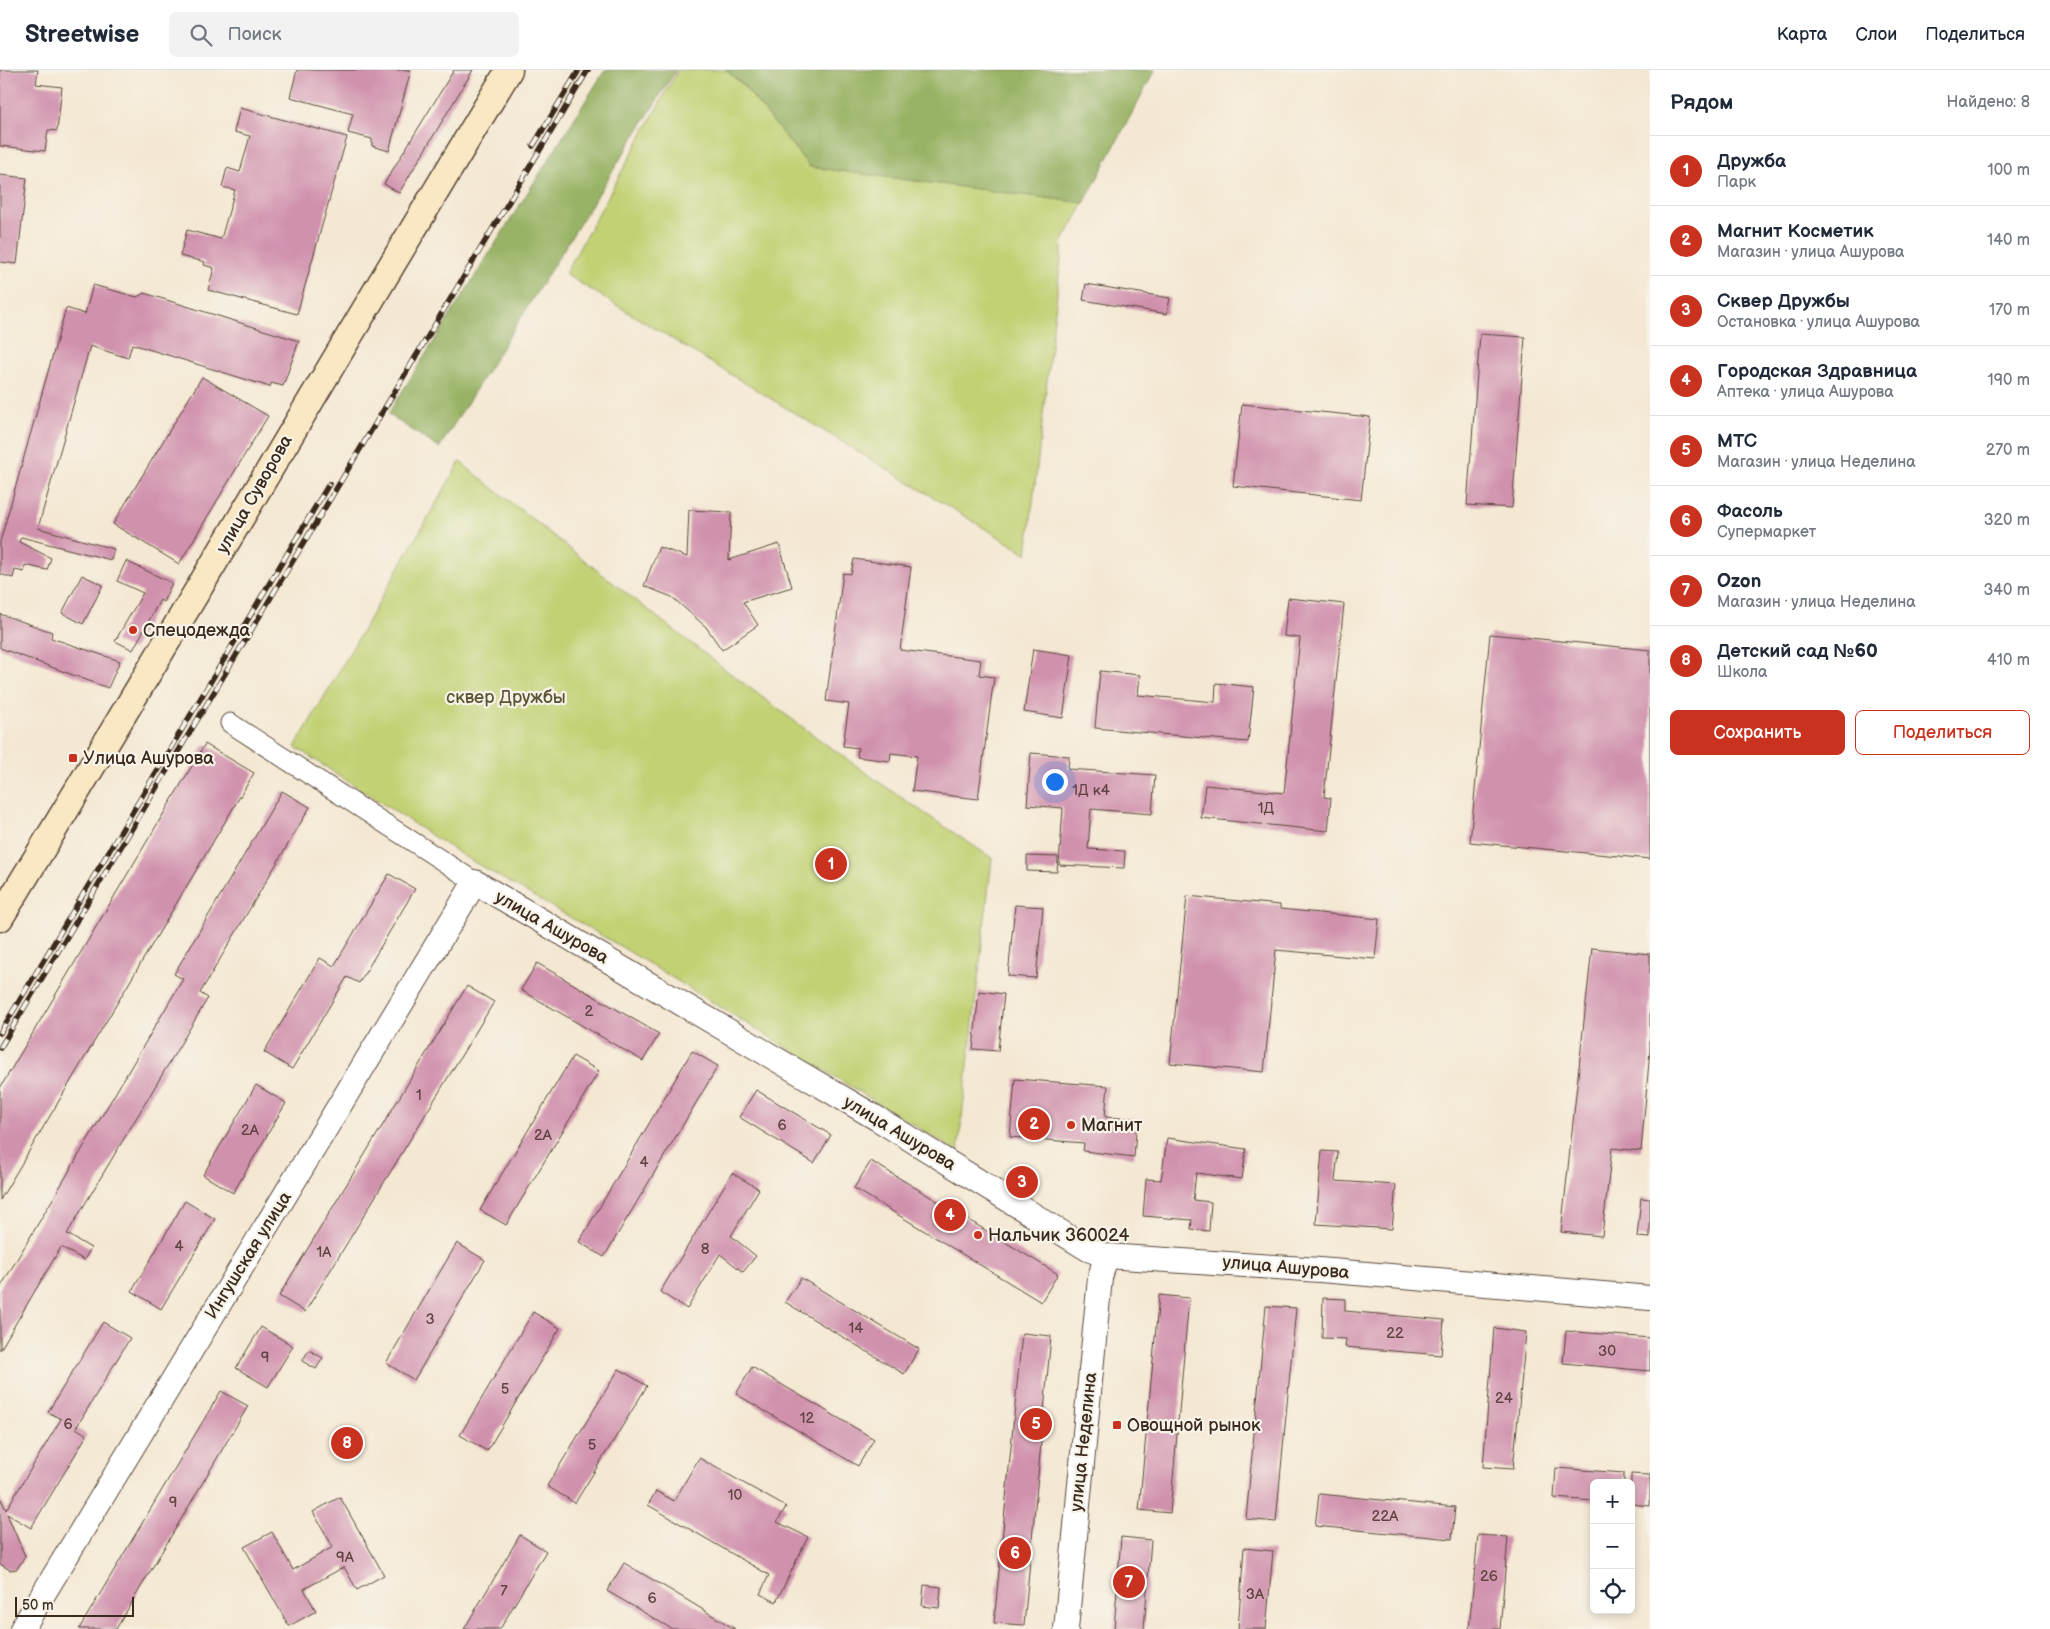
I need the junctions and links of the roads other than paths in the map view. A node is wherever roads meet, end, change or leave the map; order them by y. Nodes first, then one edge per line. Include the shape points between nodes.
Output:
1 (508, 70) edge
2 (230, 723) dead end
3 (475, 882) junction
4 (0, 918) edge
5 (1106, 1256) junction
6 (1650, 1298) edge
7 (22, 1629) edge
8 (1066, 1629) edge

1 - 4 main road, улица Суворова
2 - 3 street, улица Ашурова
3 - 5 street, улица Ашурова via 878,1119 1088,1249
3 - 7 street, Ингушская улица
5 - 6 street, улица Ашурова via 1280,1266
5 - 8 street, улица Неделина via 1100,1278

